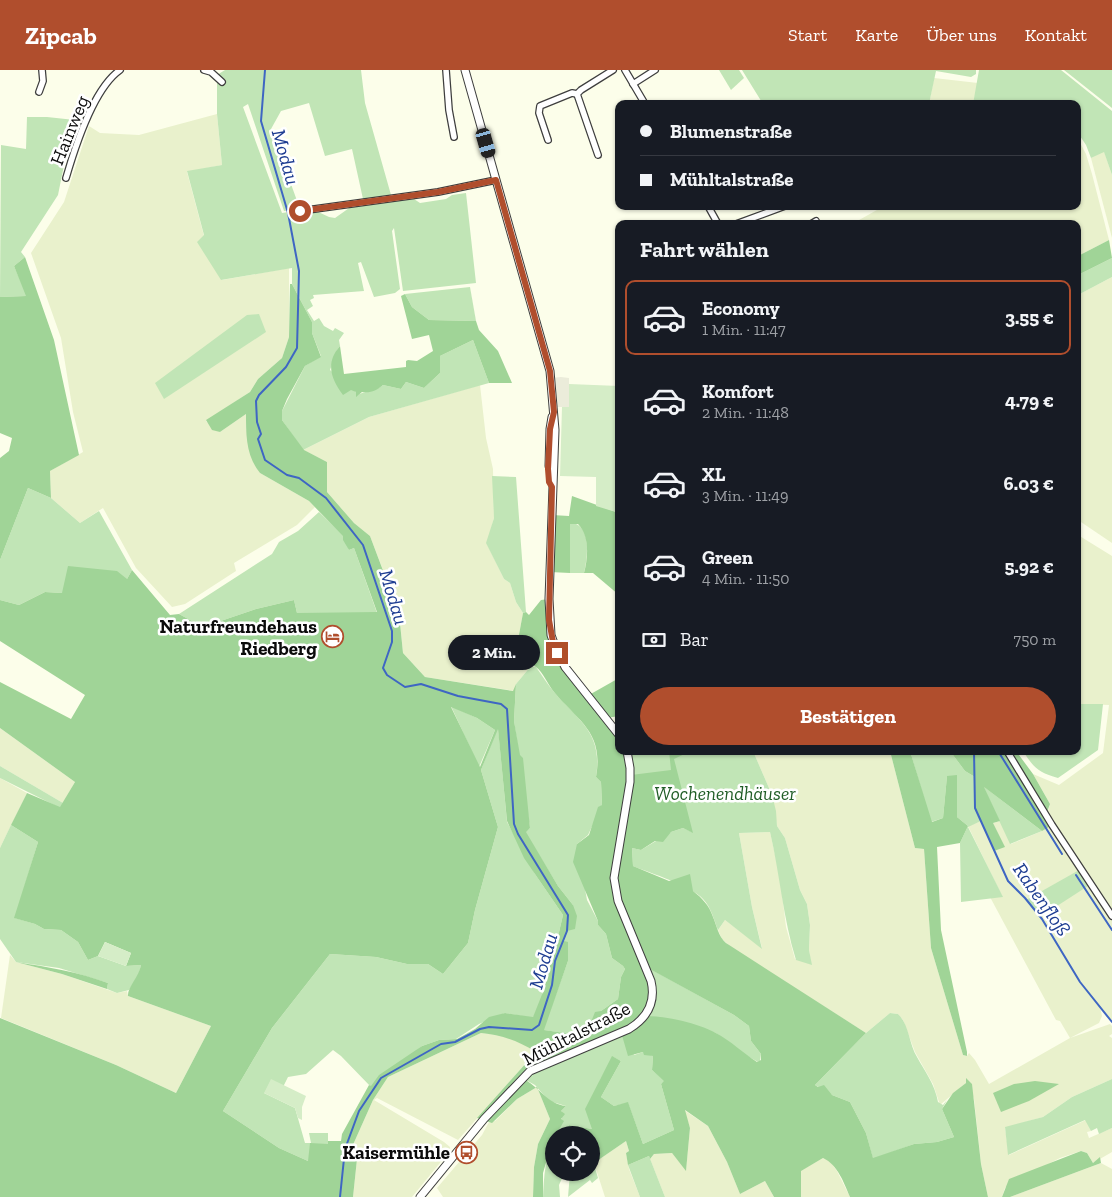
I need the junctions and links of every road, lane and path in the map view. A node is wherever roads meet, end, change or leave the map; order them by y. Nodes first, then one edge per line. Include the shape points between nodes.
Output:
1 (42, 70) edge
2 (120, 70) edge
3 (204, 70) edge
4 (446, 70) edge
5 (465, 70) edge
6 (613, 70) edge
7 (625, 70) edge
8 (655, 70) edge
9 (222, 82) dead end
10 (633, 84) junction
11 (39, 92) dead end
12 (577, 94) junction
13 (643, 100) edge
14 (454, 137) dead end
15 (548, 140) dead end
16 (598, 155) dead end
17 (66, 178) dead end
18 (496, 180) junction
19 (774, 210) edge
20 (300, 211) dead end
21 (747, 220) edge
22 (615, 730) edge
23 (628, 755) edge
24 (1009, 755) edge
25 (1112, 916) edge
26 (420, 1197) edge

1 - 11 street
2 - 17 street, Hainweg via 103,87 81,130
3 - 9 street
4 - 14 street
5 - 18 street
6 - 12 street
7 - 10 street
8 - 10 street
10 - 13 street
12 - 15 street via 540,106 538,112
12 - 16 street
18 - 20 street via 438,192
18 - 22 street via 549,365 555,436 549,599 553,642 565,666
19 - 21 street
23 - 26 street, Mühltalstraße via 630,782 614,878 618,901 651,981 650,1006 641,1020 629,1029 530,1071
24 - 25 street

